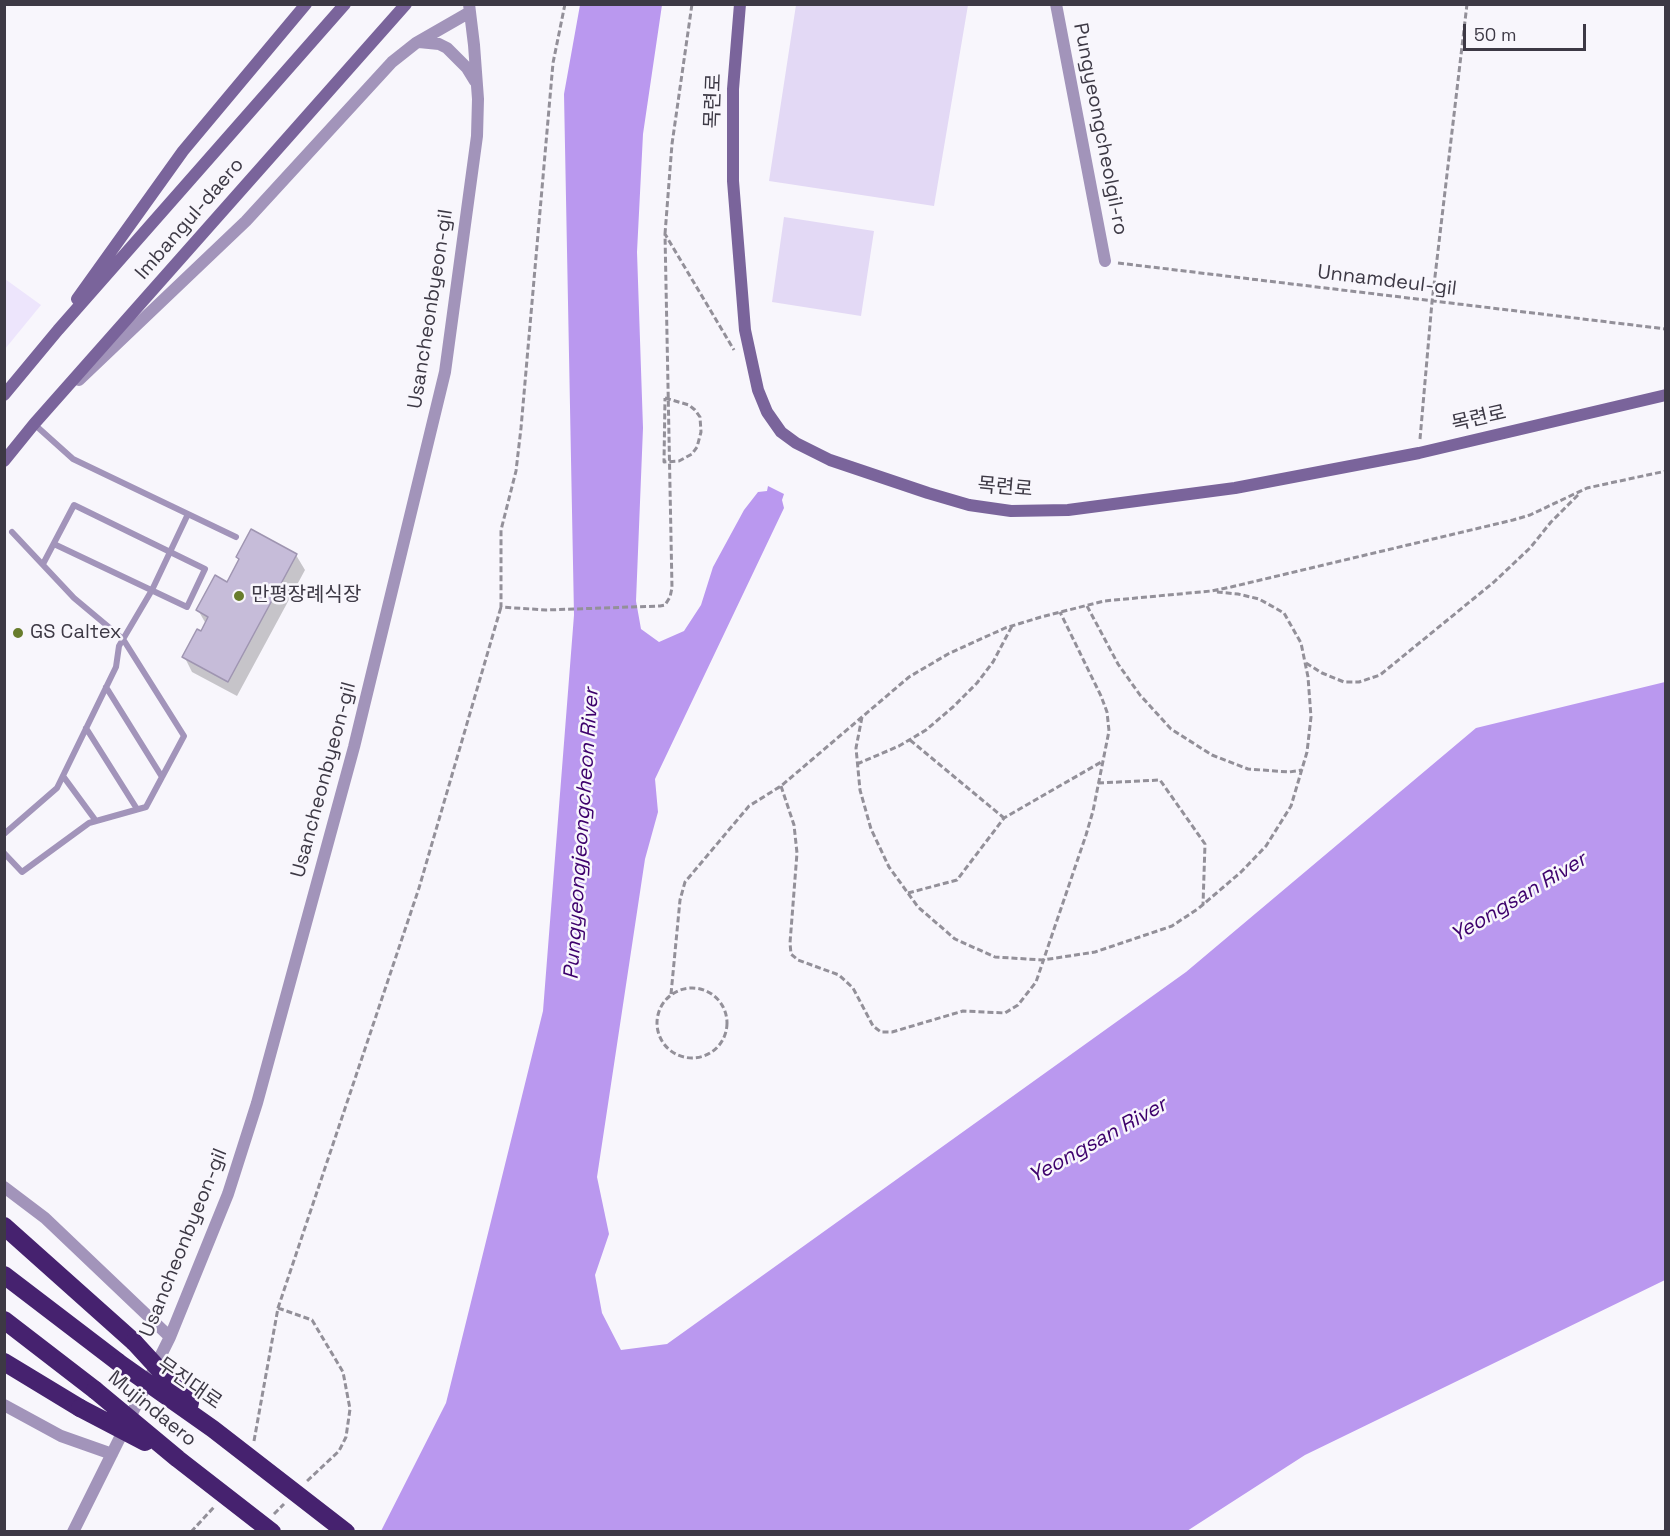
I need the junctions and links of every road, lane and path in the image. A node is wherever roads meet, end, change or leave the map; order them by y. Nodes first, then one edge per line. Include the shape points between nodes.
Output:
1 (306, 4) edge
2 (345, 4) edge
3 (406, 4) edge
4 (565, 4) edge
5 (692, 4) edge
6 (740, 4) edge
7 (1056, 4) edge
8 (1467, 4) edge
9 (469, 8) edge
10 (418, 42) junction
11 (477, 83) junction
12 (665, 234) junction
13 (1105, 261) joint
14 (1432, 302) junction
15 (1665, 329) edge
16 (58, 330) junction
17 (735, 351) dead end
18 (7, 387) edge
19 (1665, 395) edge
20 (668, 398) junction
21 (44, 414) junction
22 (34, 424) junction
23 (1419, 453) junction
24 (4, 461) edge
25 (669, 462) junction
26 (1665, 471) edge
27 (1583, 490) junction
28 (188, 514) junction
29 (12, 531) dead end
30 (236, 537) dead end
31 (54, 544) junction
32 (170, 553) junction
33 (43, 564) junction
34 (152, 590) junction
35 (1211, 591) junction
36 (1087, 606) junction
37 (501, 607) junction
38 (1060, 612) junction
39 (1012, 626) junction
40 (123, 639) junction
41 (1305, 662) junction
42 (106, 687) junction
43 (863, 715) junction
44 (86, 728) junction
45 (910, 740) junction
46 (1103, 761) junction
47 (857, 764) junction
48 (1302, 770) junction
49 (63, 776) junction
50 (162, 777) junction
51 (1098, 783) junction
52 (781, 786) junction
53 (137, 809) junction
54 (1004, 818) junction
55 (96, 821) junction
56 (4, 834) edge
57 (4, 854) edge
58 (908, 893) junction
59 (1203, 905) junction
60 (1043, 960) junction
61 (671, 994) junction
62 (4, 1187) edge
63 (4, 1226) edge
64 (4, 1275) edge
65 (278, 1308) junction
66 (4, 1320) edge
67 (170, 1337) junction
68 (4, 1362) edge
69 (4, 1405) edge
70 (213, 1429) junction
71 (253, 1447) dead end
72 (112, 1454) junction
73 (178, 1459) junction
74 (305, 1483) dead end
75 (289, 1499) dead end
76 (218, 1502) dead end
77 (272, 1523) edge
78 (74, 1532) edge
79 (191, 1532) edge
80 (346, 1532) edge

1 - 16 main road via 183,151 89,280
2 - 16 main road, Imbangul-daero
3 - 21 main road, Imbangul-daero
4 - 37 path via 552,74 516,471 501,530
5 - 12 path via 672,144
6 - 23 main road, 목련로 via 733,89 733,181 746,330 762,401 781,432 795,443 830,460 928,494 1011,511 1068,510 1235,488
7 - 13 street, Pungyeongcheolgil-ro
8 - 14 path
9 - 10 street
9 - 11 street, Usancheonbyeon-gil
10 - 11 street via 447,48
10 - 21 street via 392,62 246,221
11 - 67 street, Usancheonbyeon-gil via 477,136 445,372 360,724 257,1102 228,1194
12 - 17 path
12 - 20 path
13 - 14 path, Unnamdeul-gil
14 - 15 path, Unnamdeul-gil
14 - 23 path
16 - 18 main road, Imbangul-daero
19 - 23 main road, 목련로
20 - 25 path
20 - 25 path via 689,405 701,424 692,454
21 - 22 main road, Imbangul-daero
22 - 24 main road, Imbangul-daero
22 - 28 lane via 73,459
25 - 37 path via 672,588 665,605 546,610
26 - 27 path
27 - 35 path via 1513,520
27 - 41 path via 1501,575 1380,675 1359,682 1344,681
28 - 30 lane
28 - 32 lane
29 - 33 lane
31 - 32 lane via 74,505
31 - 33 lane
31 - 34 lane
32 - 34 lane
32 - 34 lane via 205,569 187,607
33 - 40 lane via 74,598
34 - 40 lane
35 - 36 path
35 - 41 path via 1259,599 1284,613
36 - 38 path
36 - 48 path via 1118,664 1171,729 1212,756 1248,769
37 - 65 path via 419,888
38 - 39 path
38 - 46 path via 1107,711 1109,731
39 - 43 path via 925,667
39 - 45 path via 977,683
40 - 42 lane
40 - 50 lane via 184,736
41 - 48 path via 1311,717
42 - 44 lane
42 - 50 lane
43 - 47 path
43 - 52 path
44 - 49 lane
44 - 53 lane
45 - 47 path
45 - 54 path
46 - 51 path
46 - 54 path
47 - 58 path via 871,829 889,867
48 - 59 path via 1291,806 1266,846
49 - 55 lane
49 - 56 lane via 57,788
50 - 53 lane via 146,807
51 - 59 path via 1160,780 1205,844
51 - 60 path via 1086,834
52 - 60 path via 794,825 797,853 791,954 839,975 853,988 880,1032 963,1011 1005,1012 1028,994
52 - 61 path via 749,806 686,882 680,900
53 - 55 lane
54 - 58 path via 957,880
55 - 57 lane via 22,872
58 - 60 path via 918,907 955,939 995,957
59 - 60 path via 1172,926 1095,952
61 - 61 path via 658,1011 656,1022 670,1052 692,1059 715,1050 727,1029 722,1005 704,990 682,989
62 - 67 street via 45,1218
63 - 70 highway, bridge via 134,1342
64 - 70 highway, 무진대로, bridge
65 - 71 path
65 - 74 path via 312,1320 343,1372 350,1409 346,1437 339,1451
66 - 73 highway, Mujindaero, bridge
67 - 72 street, Usancheonbyeon-gil
68 - 73 highway, bridge via 80,1408
69 - 72 street via 61,1436
70 - 80 highway, 무진대로, bridge
72 - 78 street, Usancheonbyeon-gil
73 - 77 highway, Mujindaero, bridge
75 - 77 path
76 - 79 path

